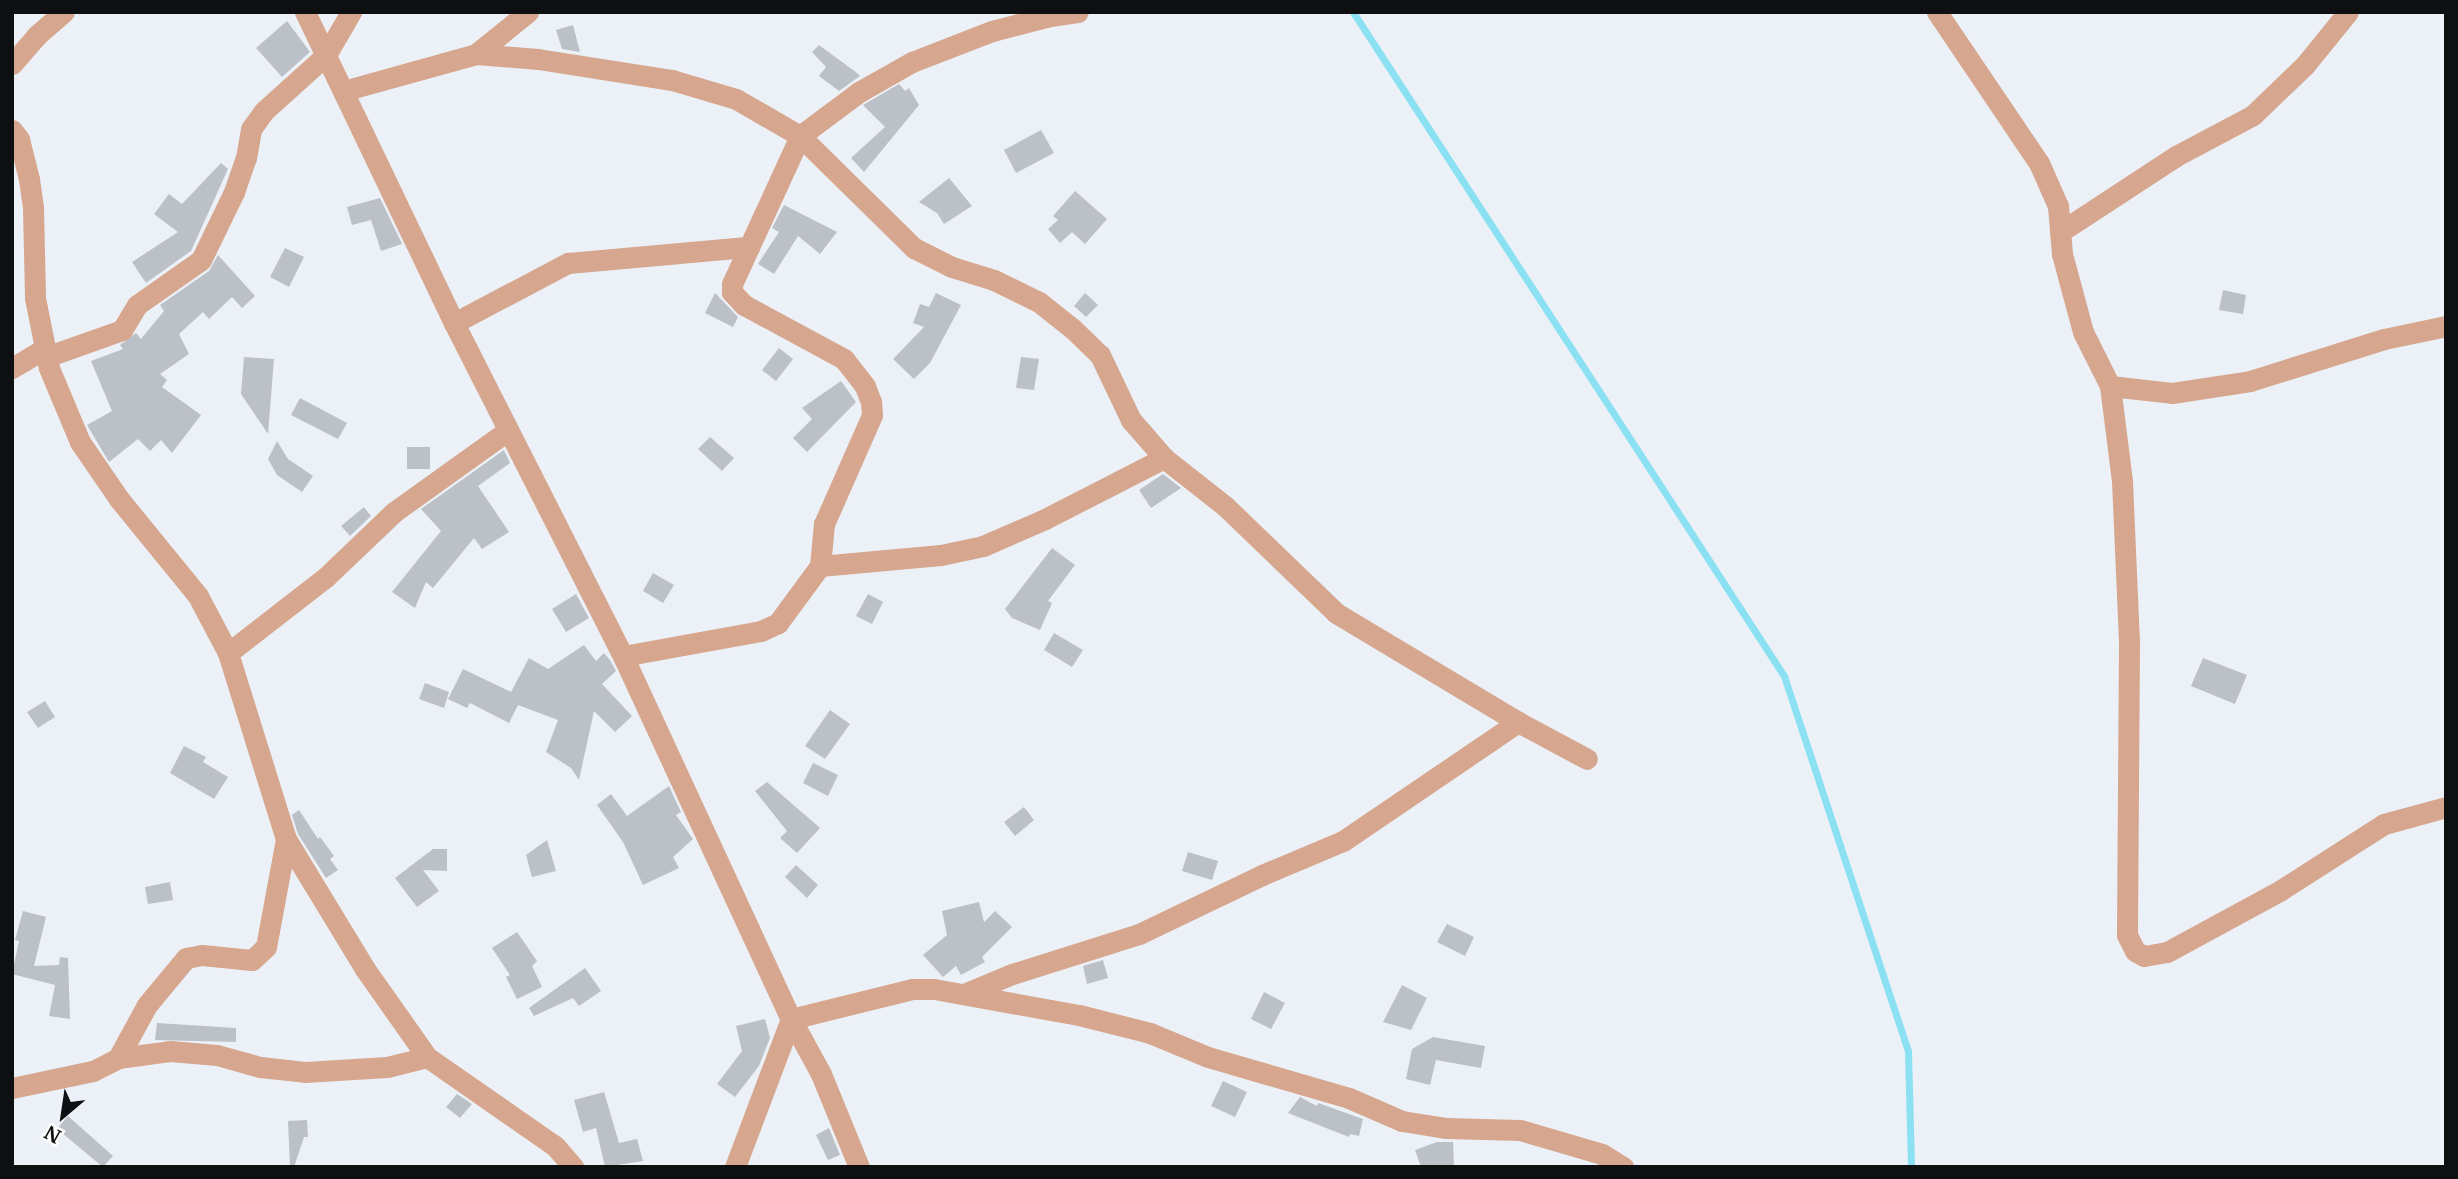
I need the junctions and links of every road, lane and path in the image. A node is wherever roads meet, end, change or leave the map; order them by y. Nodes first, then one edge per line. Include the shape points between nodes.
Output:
1 (64, 12) edge
2 (305, 12) edge
3 (351, 12) edge
4 (528, 12) edge
5 (1078, 12) edge
6 (1937, 12) edge
7 (2348, 12) edge
8 (476, 54) junction
9 (326, 55) junction
10 (12, 64) edge
11 (343, 91) junction
12 (12, 130) edge
13 (800, 136) junction
14 (2060, 232) junction
15 (749, 247) junction
16 (454, 323) junction
17 (2446, 326) edge
18 (45, 353) junction
19 (12, 368) edge
20 (2110, 386) junction
21 (508, 430) junction
22 (1164, 458) junction
23 (820, 566) junction
24 (228, 653) junction
25 (623, 656) junction
26 (1518, 722) junction
27 (1587, 759) dead end
28 (2446, 807) edge
29 (286, 839) junction
30 (962, 994) junction
31 (791, 1019) junction
32 (427, 1057) junction
33 (118, 1058) junction
34 (12, 1088) edge
35 (573, 1167) edge
36 (735, 1167) edge
37 (859, 1167) edge
38 (1623, 1167) edge

1 - 10 street
2 - 9 street
3 - 9 street
4 - 8 street
5 - 13 street via 992,31 912,61 859,92
6 - 14 street via 2039,163 2058,206
7 - 14 street via 2305,65 2253,115 2176,156
8 - 11 street
8 - 13 street via 671,80 736,99
9 - 11 street
9 - 18 street via 264,111 251,129 234,192 201,260 137,305 122,330
11 - 16 street
12 - 18 street via 19,139 29,179 35,298
13 - 15 street
13 - 22 street via 914,248 1039,302 1073,329 1100,355 1131,420
14 - 20 street via 2083,332
15 - 16 street via 568,263
15 - 23 street via 732,292 744,305 844,359 871,402 872,415 824,524
16 - 21 street
17 - 20 street via 2384,339 2250,381 2172,393
18 - 19 street
18 - 24 street via 80,442 119,499 198,596
20 - 28 street via 2122,481 2127,603 2127,935 2134,951 2144,956 2167,952 2281,890 2384,824
21 - 24 street via 394,512 326,577
21 - 25 street
22 - 23 street via 1045,520 983,546 941,555
22 - 26 street via 1225,506 1336,612
23 - 25 street via 778,623 761,631
24 - 29 street
25 - 31 street
26 - 27 street
26 - 30 street via 1343,841 1139,934
29 - 32 street via 365,969
29 - 33 street via 266,947 252,960 186,958 147,1005
30 - 31 street via 912,989
30 - 38 street via 1150,1033 1208,1056 1349,1098 1402,1121 1446,1128 1520,1130 1602,1154
31 - 36 street
31 - 37 street via 821,1074
32 - 33 street via 387,1067 305,1072 170,1051
32 - 35 street via 555,1146
33 - 34 street via 93,1071

